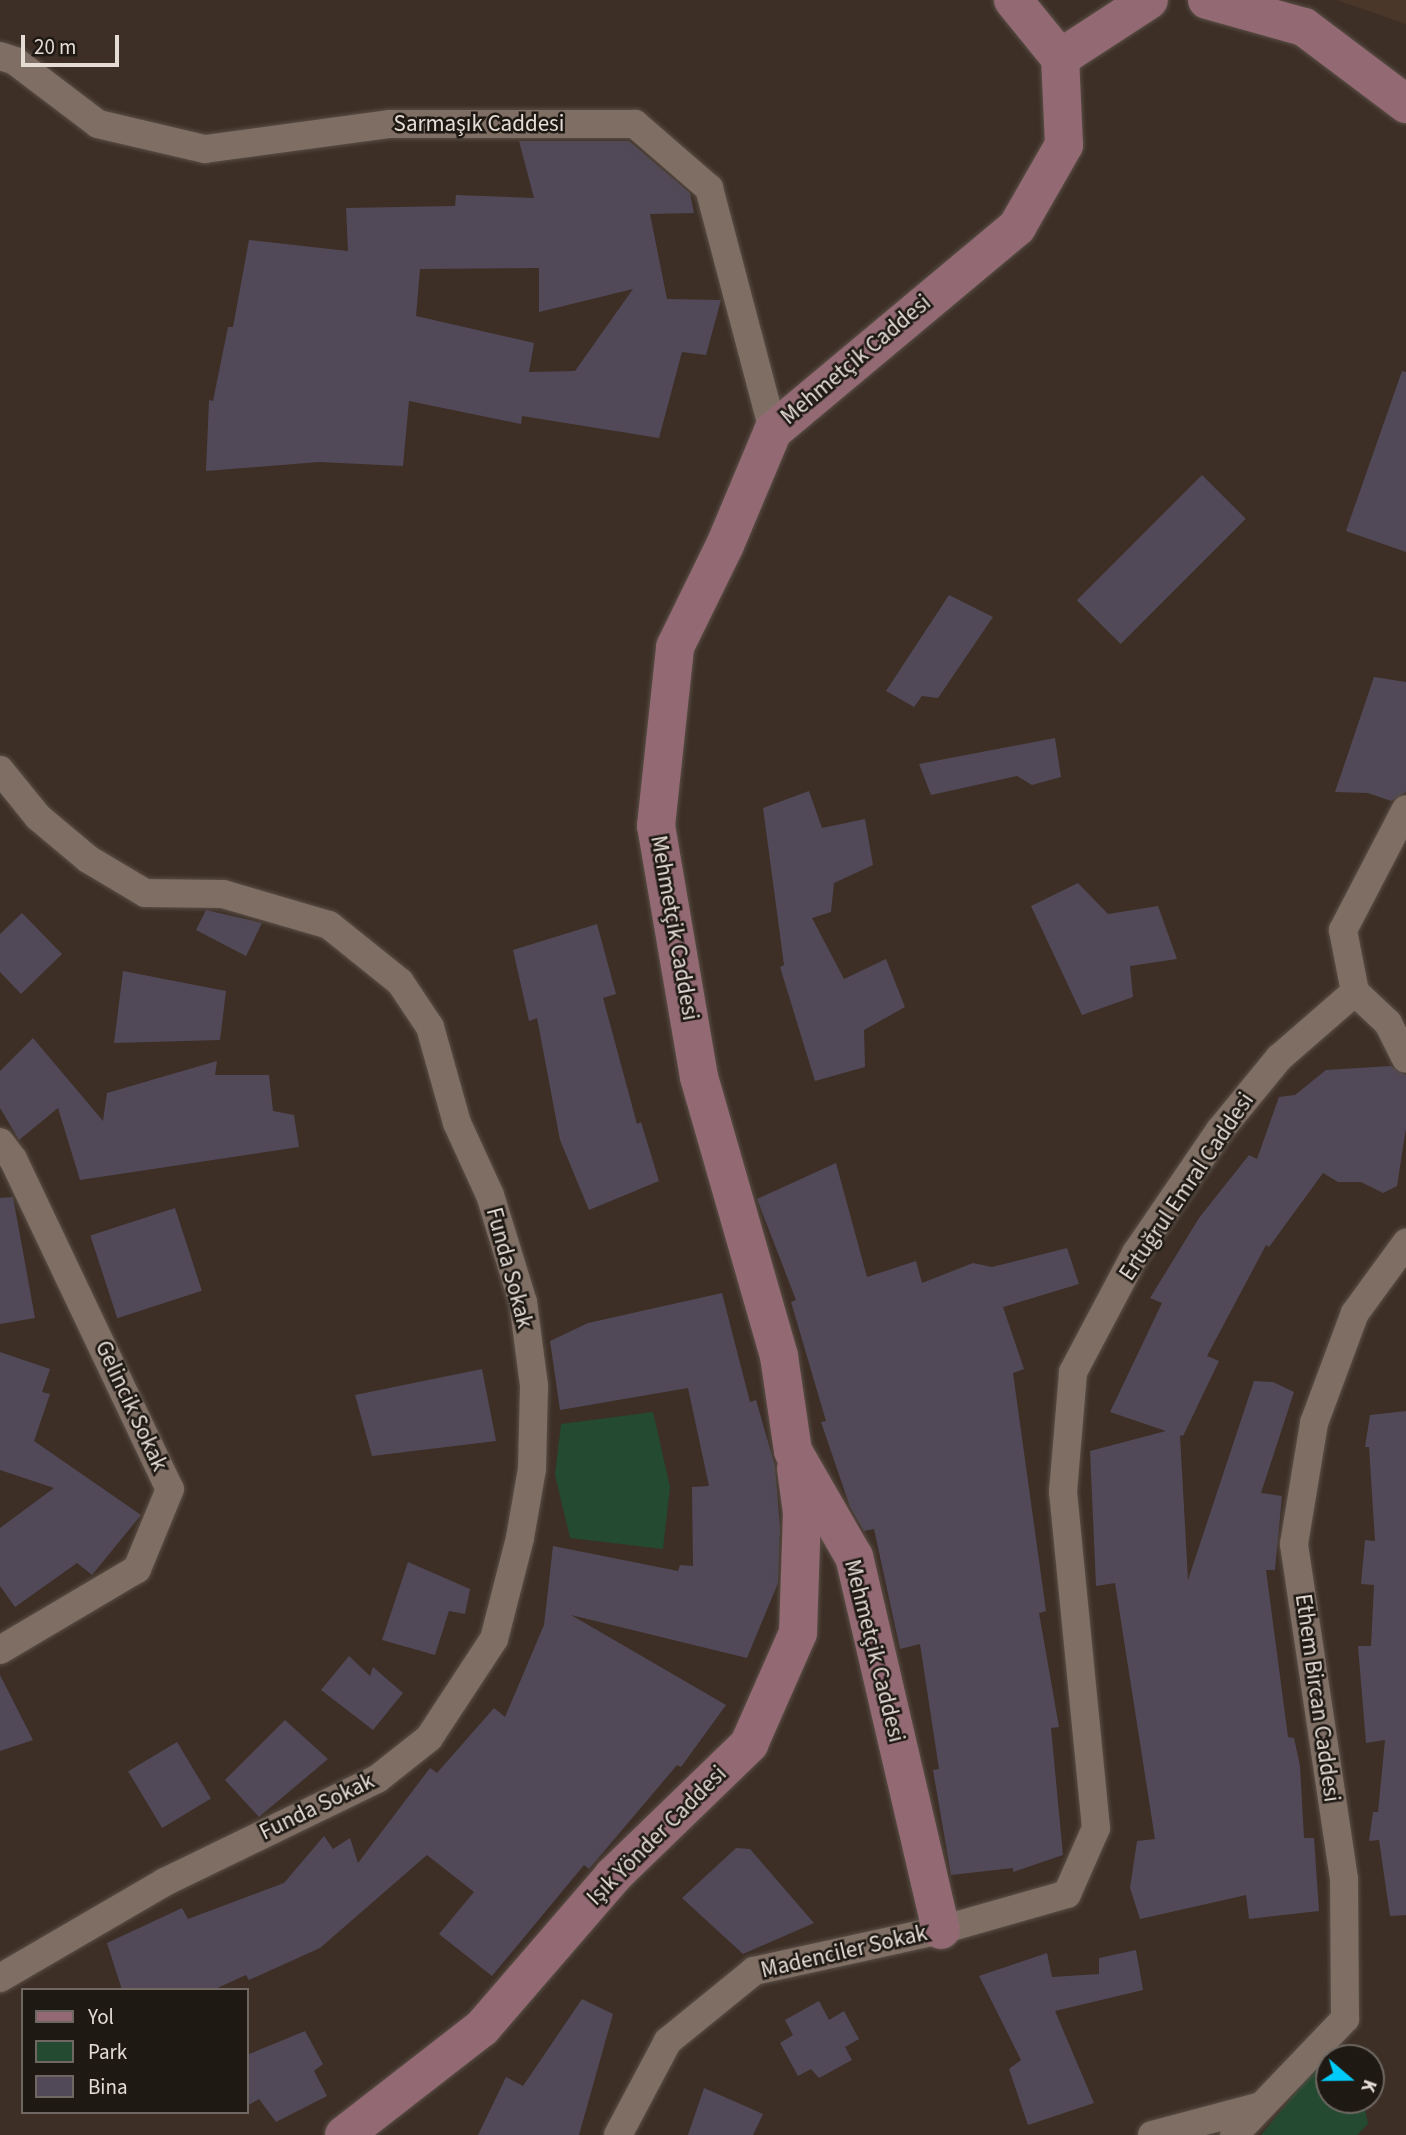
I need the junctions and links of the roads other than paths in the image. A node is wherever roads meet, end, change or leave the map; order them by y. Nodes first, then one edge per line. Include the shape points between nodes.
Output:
1 (1013, 0) edge
2 (1149, 0) edge
3 (1207, 0) edge
4 (0, 56) edge
5 (1060, 58) junction
6 (1406, 104) edge
7 (773, 430) junction
8 (0, 770) edge
9 (1406, 810) edge
10 (1355, 992) junction
11 (1397, 1020) edge
12 (1406, 1059) edge
13 (0, 1142) edge
14 (1406, 1242) edge
15 (793, 1451) junction
16 (0, 1650) edge
17 (941, 1930) junction
18 (0, 1978) edge
19 (1264, 2105) junction
20 (344, 2135) edge
21 (618, 2135) edge
22 (1152, 2135) edge
23 (1234, 2135) edge

1 - 5 street
2 - 5 street
3 - 6 street via 1304,27
4 - 7 street, Sarmaşık Caddesi via 15,61 99,124 205,149 390,124 635,124 709,188
5 - 7 street, Mehmetçik Caddesi via 1064,145 1017,227
7 - 15 street, Mehmetçik Caddesi via 725,545 675,646 656,826 699,1077 779,1356
8 - 18 street, Funda Sokak via 38,817 88,859 145,893 223,894 329,925 400,982 430,1027 457,1123 490,1195 523,1302 534,1386 532,1469 494,1639 429,1738 377,1779 164,1882
9 - 10 street via 1343,930
10 - 11 street
10 - 17 street, Ertuğrul Emral Caddesi via 1279,1058 1220,1130 1136,1253 1073,1371 1063,1492 1096,1828 1067,1894
11 - 12 street
13 - 16 street, Gelincik Sokak via 13,1159 170,1489 137,1569
14 - 19 street, Ethem Bircan Caddesi via 1355,1312 1314,1423 1294,1544 1344,1879 1345,2019
15 - 17 street, Mehmetçik Caddesi via 853,1558
15 - 20 street, Işık Yönder Caddesi via 802,1513 798,1633 749,1744 613,1876 482,2028
17 - 21 street, Madenciler Sokak via 754,1971 668,2040
19 - 22 street
19 - 23 street, Ethem Bircan Caddesi

